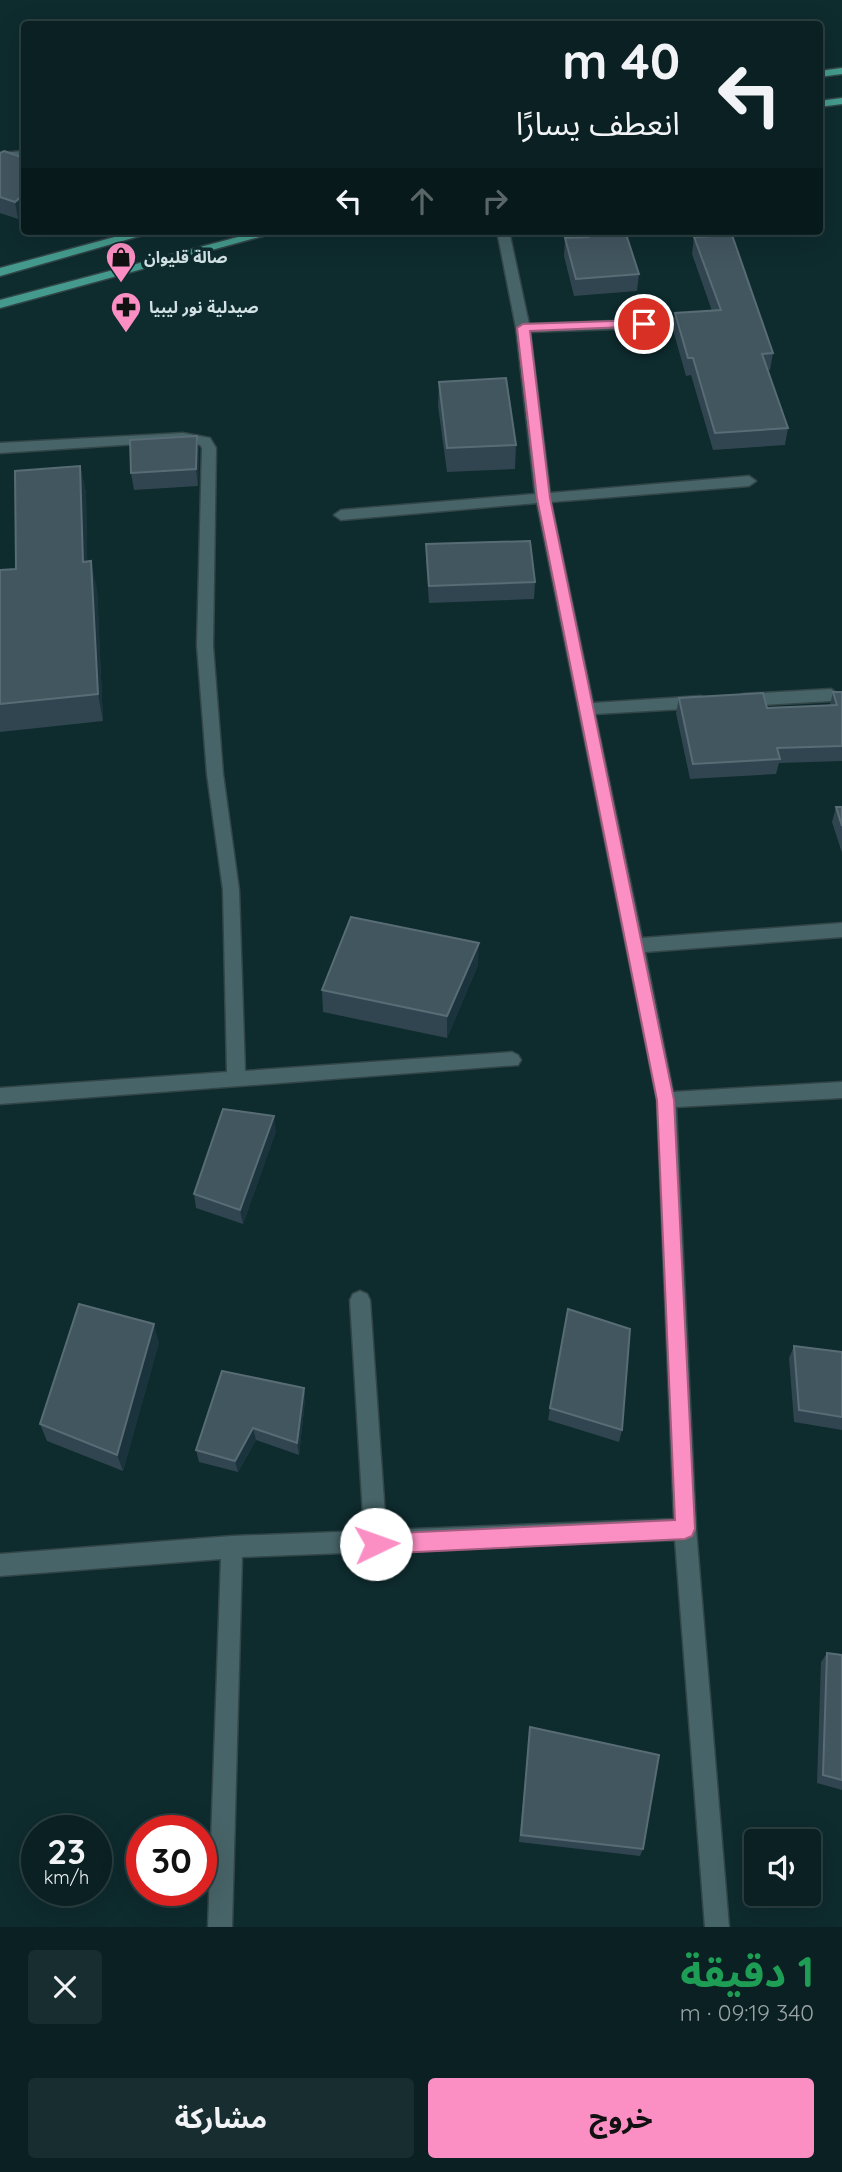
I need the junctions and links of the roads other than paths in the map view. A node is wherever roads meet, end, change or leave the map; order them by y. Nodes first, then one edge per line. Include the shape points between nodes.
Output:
1 (842, 71) edge
2 (823, 73) edge
3 (842, 101) edge
4 (823, 103) edge
5 (21, 155) edge
6 (0, 157) edge
7 (136, 235) edge
8 (260, 235) edge
9 (504, 235) edge
10 (0, 272) edge
11 (0, 304) edge
12 (644, 324) dead end
13 (523, 328) junction
14 (0, 448) edge
15 (749, 481) dead end
16 (543, 498) junction
17 (341, 515) dead end
18 (831, 695) edge
19 (586, 709) junction
20 (842, 930) edge
21 (634, 946) junction
22 (512, 1060) dead end
23 (236, 1078) junction
24 (842, 1090) edge
25 (0, 1096) edge
26 (666, 1100) junction
27 (360, 1300) dead end
28 (685, 1529) junction
29 (376, 1544) junction
30 (232, 1548) junction
31 (0, 1565) edge
32 (220, 1927) edge
33 (717, 1927) edge

1 - 2 main road
3 - 4 main road
5 - 6 street
7 - 10 main road
8 - 11 main road
9 - 13 street
12 - 13 street
13 - 16 street
14 - 23 street via 183,437 205,441 209,448 205,646 215,774 231,890
15 - 16 street
16 - 17 street
16 - 19 street
18 - 19 street
19 - 21 street
20 - 21 street
21 - 26 street
22 - 23 street
23 - 25 street
24 - 26 street
26 - 28 street
27 - 29 street
28 - 29 street
28 - 33 street
29 - 30 street
30 - 31 street
30 - 32 street

